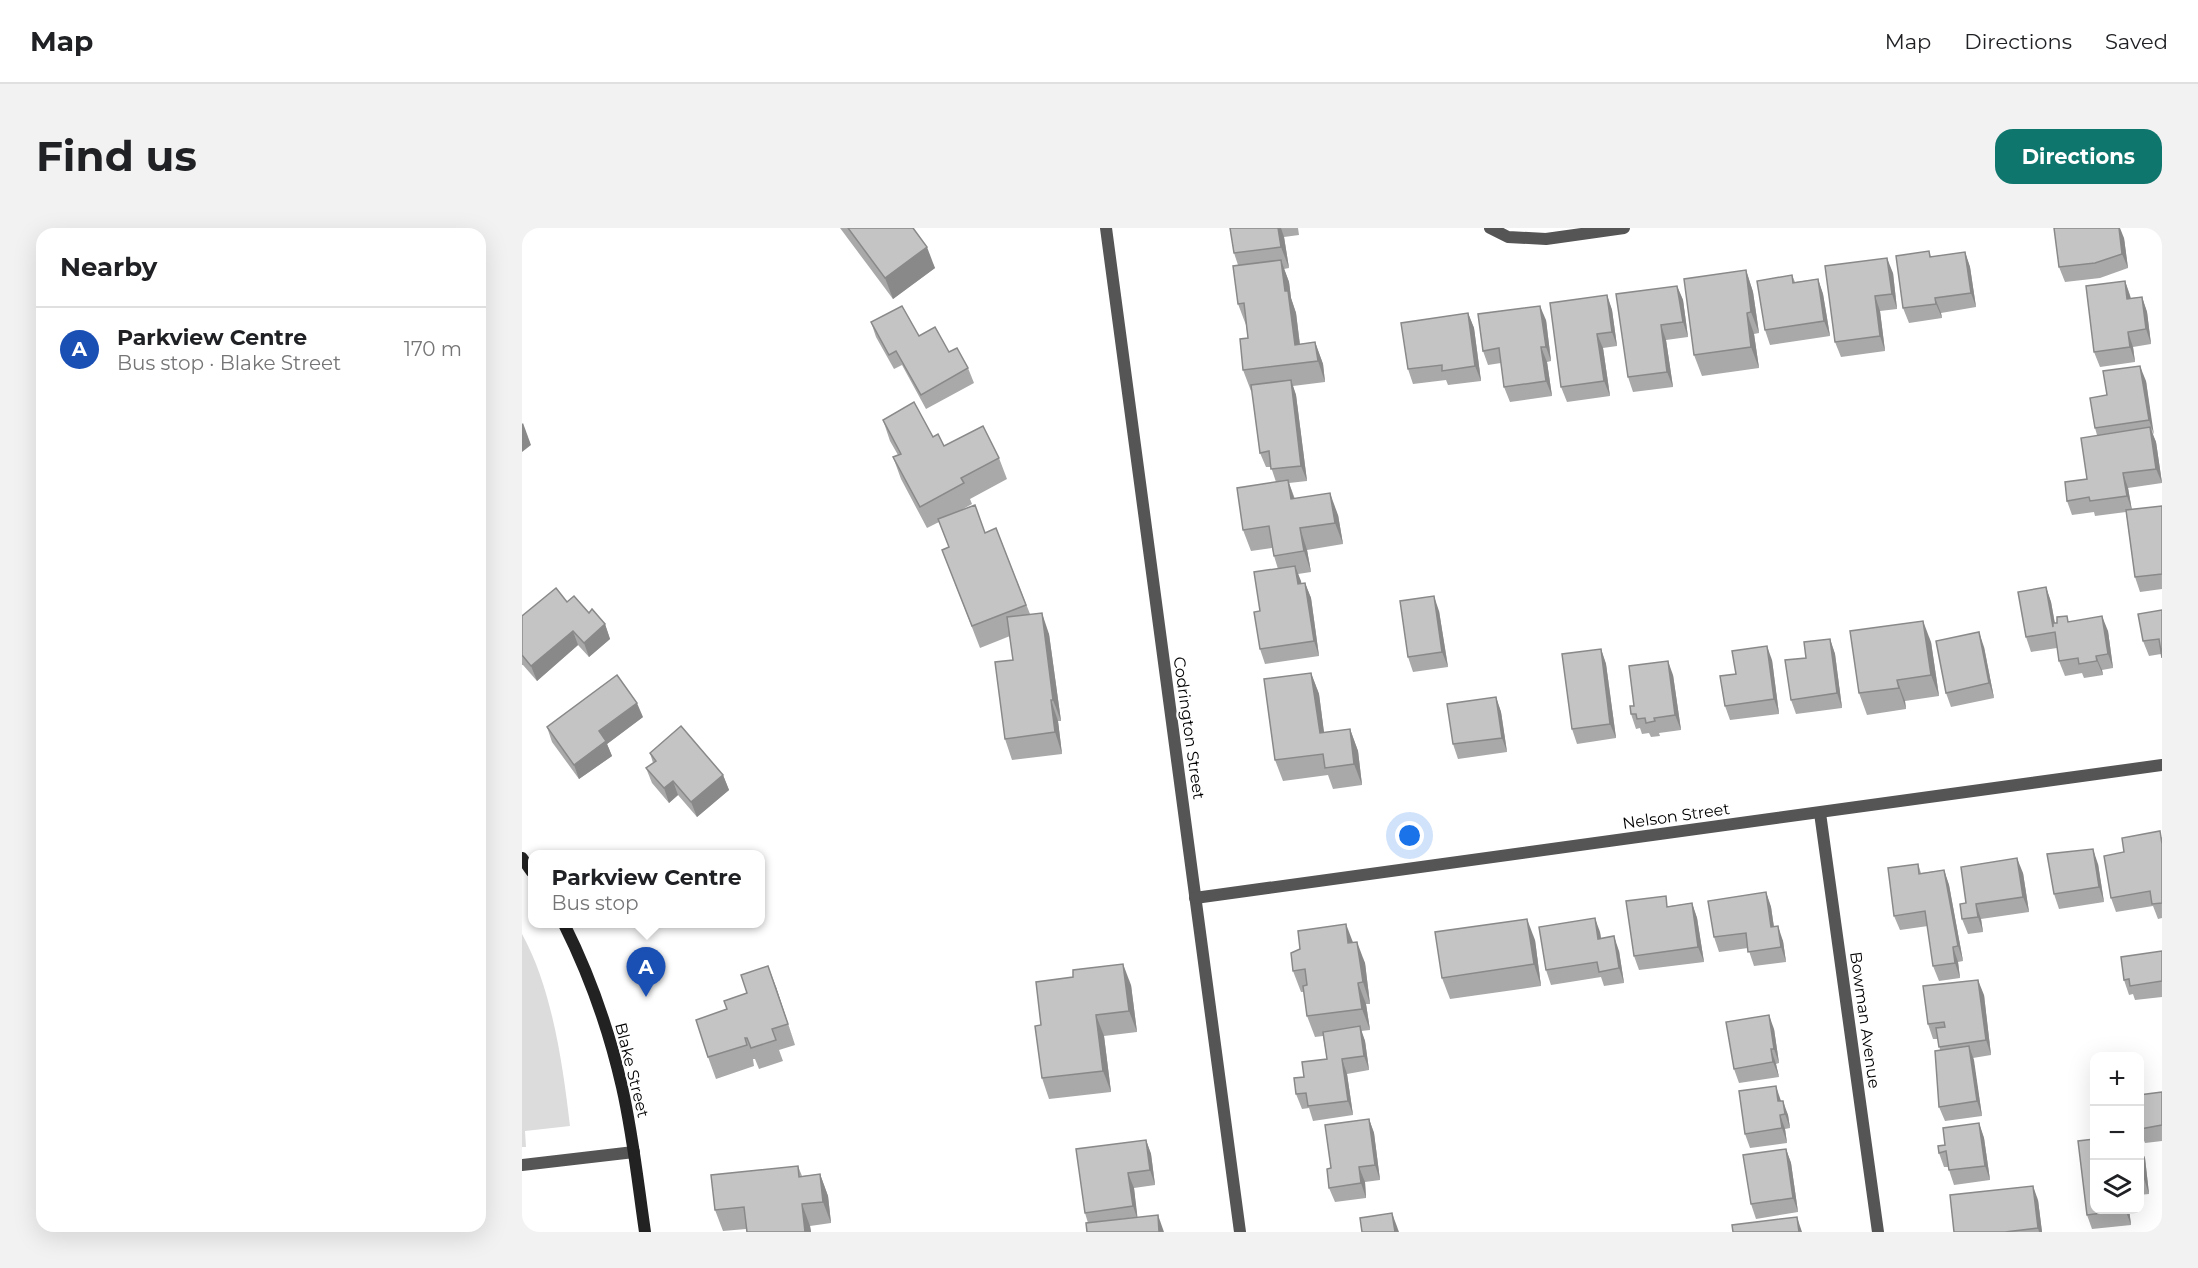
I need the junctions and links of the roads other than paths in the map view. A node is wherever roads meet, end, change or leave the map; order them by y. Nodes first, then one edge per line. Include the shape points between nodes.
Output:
1 (1106, 228) edge
2 (1490, 228) edge
3 (1624, 228) edge
4 (2162, 765) edge
5 (1820, 813) junction
6 (1195, 898) junction
7 (566, 928) edge
8 (634, 1152) junction
9 (522, 1165) edge
10 (645, 1232) edge
11 (1240, 1232) edge
12 (1878, 1232) edge

1 - 6 street, Codrington Street
2 - 3 street via 1508,237 1546,239
4 - 5 street, Nelson Street
5 - 6 street, Nelson Street
5 - 12 street, Bowman Avenue
6 - 11 street, Codrington Street
7 - 8 main road, Blake Street via 598,1002 622,1088
8 - 9 street
8 - 10 main road, Blake Street

